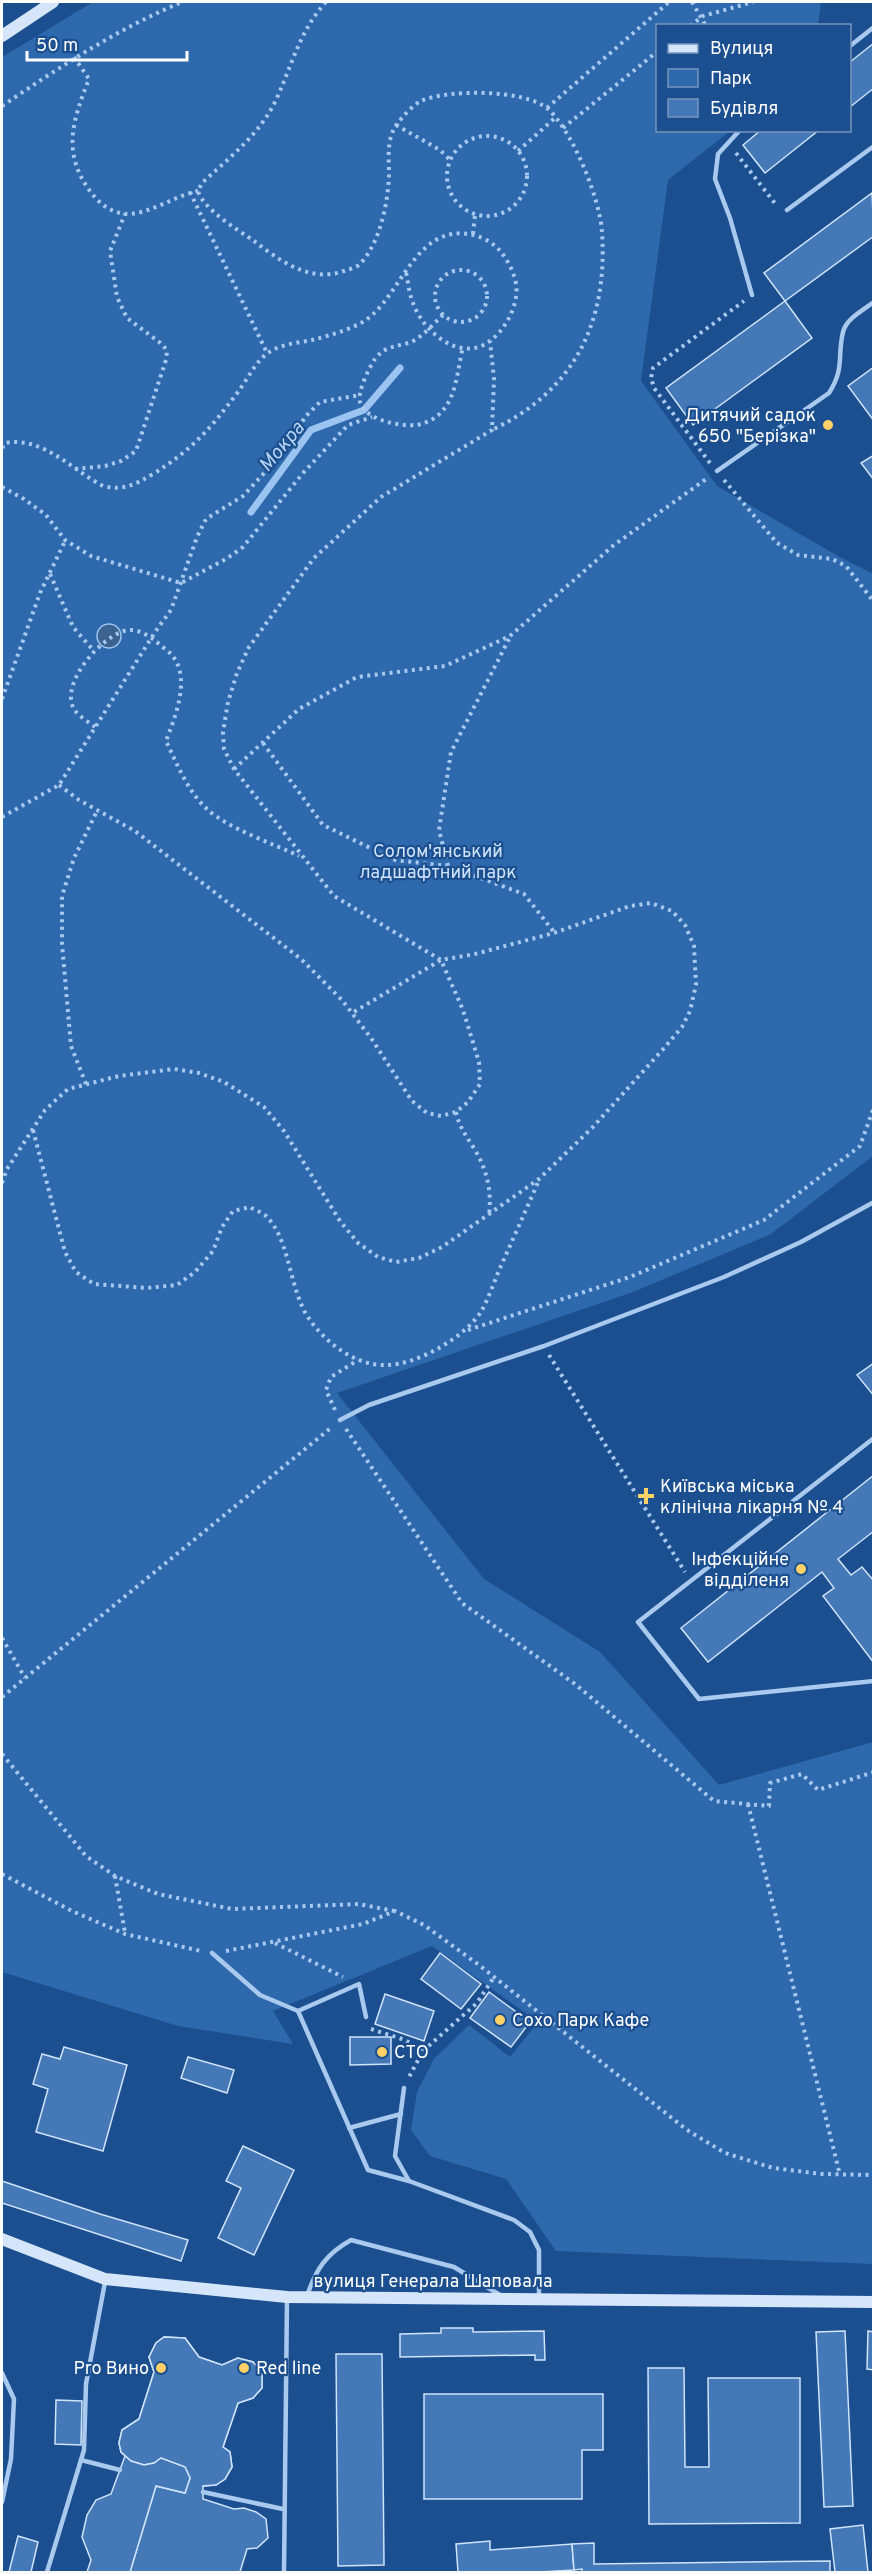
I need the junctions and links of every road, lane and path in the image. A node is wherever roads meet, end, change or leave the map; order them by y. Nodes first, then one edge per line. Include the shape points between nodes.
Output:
1 (53, 2) edge
2 (182, 2) edge
3 (326, 2) edge
4 (669, 2) edge
5 (692, 2) edge
6 (753, 2) edge
7 (703, 16) junction
8 (693, 24) edge
9 (705, 24) edge
10 (873, 27) edge
11 (2, 36) edge
12 (851, 44) edge
13 (656, 52) edge
14 (74, 57) junction
15 (2, 106) edge
16 (547, 108) junction
17 (555, 118) junction
18 (396, 125) junction
19 (563, 128) junction
20 (738, 132) edge
21 (728, 143) junction
22 (873, 146) edge
23 (518, 151) junction
24 (450, 160) junction
25 (198, 191) junction
26 (190, 192) junction
27 (787, 210) joint
28 (125, 214) junction
29 (475, 215) junction
30 (473, 234) junction
31 (406, 272) junction
32 (752, 295) joint
33 (873, 302) edge
34 (443, 315) junction
35 (429, 328) junction
36 (490, 341) junction
37 (463, 347) junction
38 (267, 353) junction
39 (360, 394) junction
40 (372, 417) junction
41 (492, 430) junction
42 (2, 448) edge
43 (75, 469) junction
44 (717, 471) junction
45 (2, 487) edge
46 (65, 540) junction
47 (49, 573) junction
48 (181, 583) junction
49 (873, 602) edge
50 (510, 636) junction
51 (152, 638) junction
52 (94, 651) junction
53 (2, 699) edge
54 (95, 727) junction
55 (263, 743) junction
56 (234, 769) junction
57 (59, 785) junction
58 (97, 811) junction
59 (2, 817) edge
60 (300, 856) junction
61 (448, 866) junction
62 (554, 933) junction
63 (441, 960) junction
64 (352, 1013) junction
65 (86, 1083) junction
66 (873, 1107) edge
67 (456, 1112) junction
68 (33, 1129) junction
69 (539, 1179) junction
70 (2, 1183) edge
71 (873, 1202) edge
72 (489, 1216) junction
73 (467, 1330) junction
74 (544, 1346) junction
75 (358, 1360) junction
76 (340, 1420) junction
77 (873, 1438) edge
78 (691, 1581) junction
79 (2, 1641) edge
80 (25, 1678) junction
81 (873, 1681) edge
82 (2, 1697) edge
83 (2, 1754) edge
84 (873, 1772) edge
85 (748, 1804) junction
86 (2, 1874) edge
87 (115, 1876) junction
88 (395, 1911) junction
89 (125, 1934) junction
90 (274, 1943) junction
91 (212, 1953) junction
92 (495, 1977) junction
93 (359, 1984) junction
94 (298, 2011) junction
95 (366, 2017) joint
96 (423, 2051) junction
97 (404, 2088) joint
98 (400, 2114) junction
99 (349, 2128) junction
100 (840, 2175) junction
101 (873, 2175) edge
102 (409, 2181) junction
103 (2, 2239) edge
104 (105, 2279) junction
105 (287, 2297) junction
106 (306, 2298) junction
107 (539, 2299) junction
108 (507, 2300) junction
109 (873, 2302) edge
110 (2, 2373) edge
111 (81, 2460) junction
112 (120, 2470) dead end
113 (203, 2492) dead end
114 (2, 2502) edge
115 (283, 2509) junction
116 (47, 2572) edge
117 (284, 2572) edge

1 - 11 street
2 - 14 path
3 - 25 path via 295,48 275,101 259,128
4 - 16 path
5 - 7 path
6 - 7 path
7 - 8 path
7 - 9 path
10 - 12 lane
13 - 19 path
14 - 15 path
14 - 28 path via 89,79 73,124 73,156 81,180 98,202
16 - 17 path
16 - 18 path via 501,93 459,94 420,102
17 - 19 path
17 - 23 path
18 - 24 path
18 - 25 path via 388,147 389,178 375,244 359,266 334,274 308,273 284,263 221,218 200,198
19 - 41 path via 591,184 601,222 601,295 582,348 547,395 518,418
20 - 21 lane
21 - 27 path via 777,207
21 - 32 lane via 718,154 715,179
22 - 27 lane
23 - 24 path via 508,142 481,136 468,141
23 - 29 path via 527,174 521,199 501,214
24 - 29 path via 448,187 463,209
25 - 26 path
26 - 28 path via 140,213
26 - 38 path
28 - 43 path via 110,251 117,297 127,318 163,345 166,360 136,451 105,466
29 - 30 path
30 - 31 path via 452,234 431,242
30 - 36 path via 495,245 509,262 517,285 513,309
31 - 35 path via 413,304
31 - 38 path via 362,323
32 - 44 path via 653,368 651,378 654,388
33 - 44 lane via 843,331 841,364 829,393
34 - 34 path via 435,301 442,278 465,271 479,279 486,295 482,311 458,322
34 - 35 path
35 - 37 path via 440,339
35 - 39 path via 414,340 383,350
36 - 37 path via 473,348
36 - 41 path via 494,379
37 - 40 path via 451,396 439,415 417,425
38 - 43 path via 199,441 133,486 103,486
39 - 40 path via 359,401
39 - 48 path via 320,402 243,496 206,519
40 - 48 path via 348,424 243,547
41 - 56 path via 381,497 314,558 249,647 237,673 224,732 224,749
42 - 43 path via 5,442 18,440 38,445
44 - 49 path via 777,543 798,555 832,559 846,566
44 - 50 path via 614,545
45 - 46 path via 46,515
46 - 47 path
46 - 48 path via 90,555
47 - 52 path via 73,627
47 - 53 path
48 - 51 path via 171,610
50 - 55 path via 445,666 357,677 299,710
50 - 61 path via 451,752 439,830
51 - 52 path via 130,630
51 - 54 path
51 - 60 path via 172,655 180,674 180,699 166,741 195,794 207,810 223,820
52 - 54 path via 78,670 71,695 74,709
54 - 57 path
55 - 56 path
55 - 61 path via 323,825 395,860
56 - 60 path
57 - 58 path
57 - 59 path
58 - 64 path via 135,831 302,959
58 - 65 path via 74,858 62,896 71,1046
60 - 63 path via 334,896
61 - 62 path via 524,894
62 - 63 path
62 - 69 path via 630,906 651,903 672,911 685,925 694,946 696,985 682,1027 592,1128
63 - 64 path
63 - 67 path via 463,1010 479,1062 480,1083
64 - 67 path via 412,1101 427,1113 441,1116
65 - 68 path via 55,1099
65 - 72 path via 174,1070 224,1082 264,1107 284,1131 340,1221 358,1243 378,1257 396,1262 419,1258
66 - 73 path via 860,1146 764,1220 630,1277
67 - 72 path via 459,1126 476,1152 488,1182
68 - 70 path
68 - 75 path via 65,1252 76,1272 94,1284 147,1288 177,1285 213,1251 233,1211 250,1207 266,1216 279,1238 309,1319 330,1343
69 - 72 path
69 - 73 path via 482,1310
71 - 74 lane via 801,1242 724,1277
73 - 75 path via 414,1358 386,1365
74 - 76 lane via 369,1405
74 - 78 path
75 - 76 path via 331,1377 326,1390
76 - 80 path
76 - 85 path via 462,1603 575,1684 714,1802
77 - 78 lane
78 - 81 lane via 638,1622 699,1699
79 - 80 path
80 - 82 path
83 - 87 path via 86,1856
84 - 85 path via 818,1790 802,1774 770,1783 769,1806
85 - 100 path
86 - 89 path
87 - 88 path via 158,1894 232,1909 359,1904
87 - 89 path
88 - 90 path via 363,1924
88 - 92 path via 424,1925
89 - 91 path
90 - 91 path
90 - 93 path
91 - 94 lane via 260,1995
92 - 96 path via 477,2003
92 - 100 path via 687,2130 725,2153 773,2168
93 - 94 lane
93 - 95 lane
94 - 99 lane
95 - 96 path via 370,2029 405,2040
96 - 97 path
97 - 98 lane
98 - 99 lane
98 - 102 lane via 395,2156
99 - 102 lane via 368,2170
100 - 101 path
102 - 107 lane via 513,2220 530,2232 539,2250
103 - 104 street, вулиця Генерала Шаповала
104 - 105 street, вулиця Генерала Шаповала
104 - 111 lane via 86,2384
105 - 106 street, вулиця Генерала Шаповала
105 - 115 lane
106 - 108 street, вулиця Генерала Шаповала
106 - 108 lane via 332,2250 351,2240 454,2267
107 - 108 street, вулиця Генерала Шаповала
107 - 109 street, вулиця Генерала Шаповала
110 - 114 lane via 14,2399 11,2459
111 - 112 lane
111 - 116 lane
113 - 115 lane
115 - 117 lane

